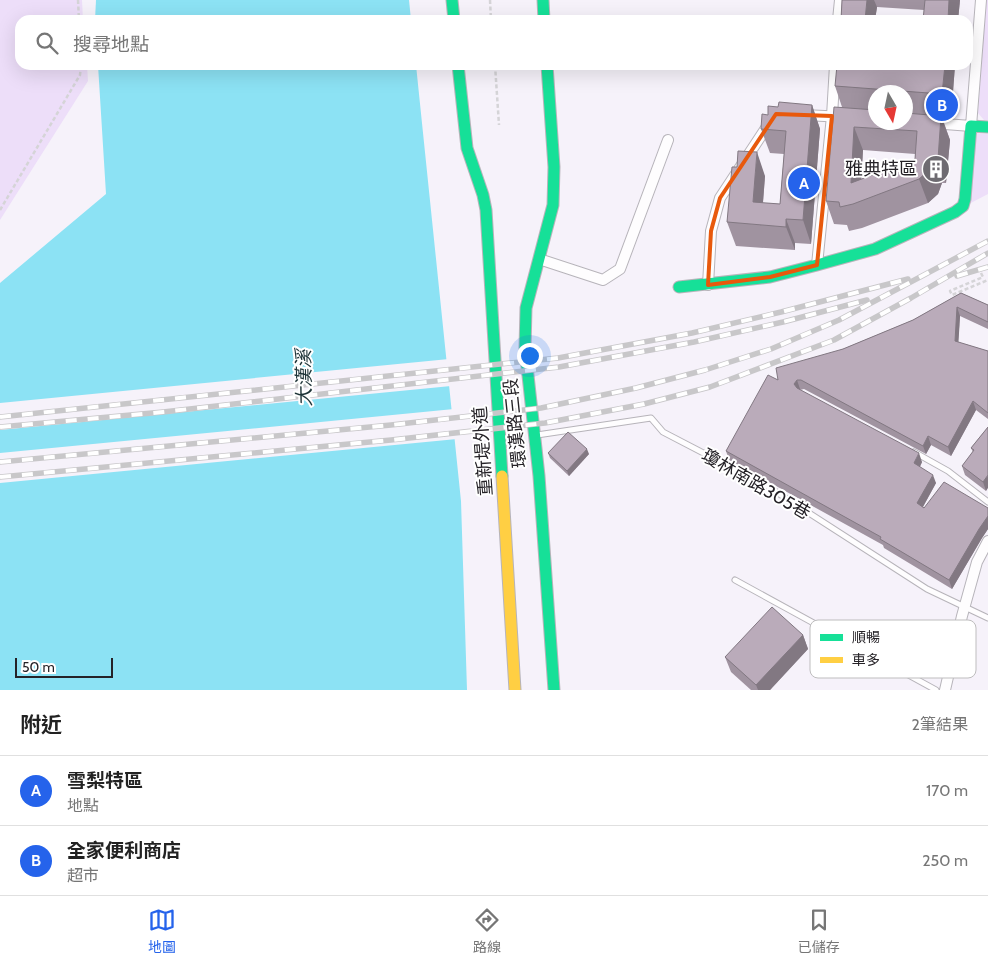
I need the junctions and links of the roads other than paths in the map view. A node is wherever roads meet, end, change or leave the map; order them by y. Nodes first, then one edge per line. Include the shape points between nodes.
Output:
1 (452, 0) edge
2 (543, 0) edge
3 (840, 0) edge
4 (981, 0) edge
5 (454, 15) edge
6 (544, 15) edge
7 (838, 15) edge
8 (459, 70) edge
9 (547, 70) edge
10 (835, 70) edge
11 (776, 114) edge
12 (794, 114) edge
13 (832, 116) junction
14 (858, 118) edge
15 (913, 122) edge
16 (971, 126) junction
17 (988, 127) edge
18 (668, 140) dead end
19 (539, 259) junction
20 (817, 265) junction
21 (708, 285) junction
22 (679, 287) dead end
23 (534, 436) junction
24 (905, 448) edge
25 (988, 502) edge
26 (988, 541) edge
27 (735, 580) dead end
28 (964, 607) junction
29 (988, 618) edge
30 (961, 620) edge
31 (810, 621) edge
32 (914, 678) edge
33 (515, 690) edge
34 (554, 690) edge
35 (936, 690) edge

1 - 5 street
2 - 6 street
3 - 7 street
4 - 16 street
8 - 33 street, 重新堤外道 via 467,148 486,210
9 - 19 street, 環漢路三段 via 554,167 553,205
10 - 13 street
11 - 21 street via 720,198 711,231
12 - 13 street
13 - 14 street
13 - 20 street
15 - 16 street
16 - 17 street
16 - 20 street via 963,206 933,224 875,249
18 - 19 street via 620,270 603,280
19 - 23 street, 環漢路三段 via 526,308 525,348
20 - 21 street via 770,277
21 - 22 street
23 - 28 lane, 瓊林南路305巷 via 651,418 663,432 766,486 927,589
23 - 34 street, 環漢路三段
24 - 25 lane via 948,471
26 - 28 street via 977,562
27 - 31 lane
28 - 29 lane
28 - 30 street
32 - 35 lane

